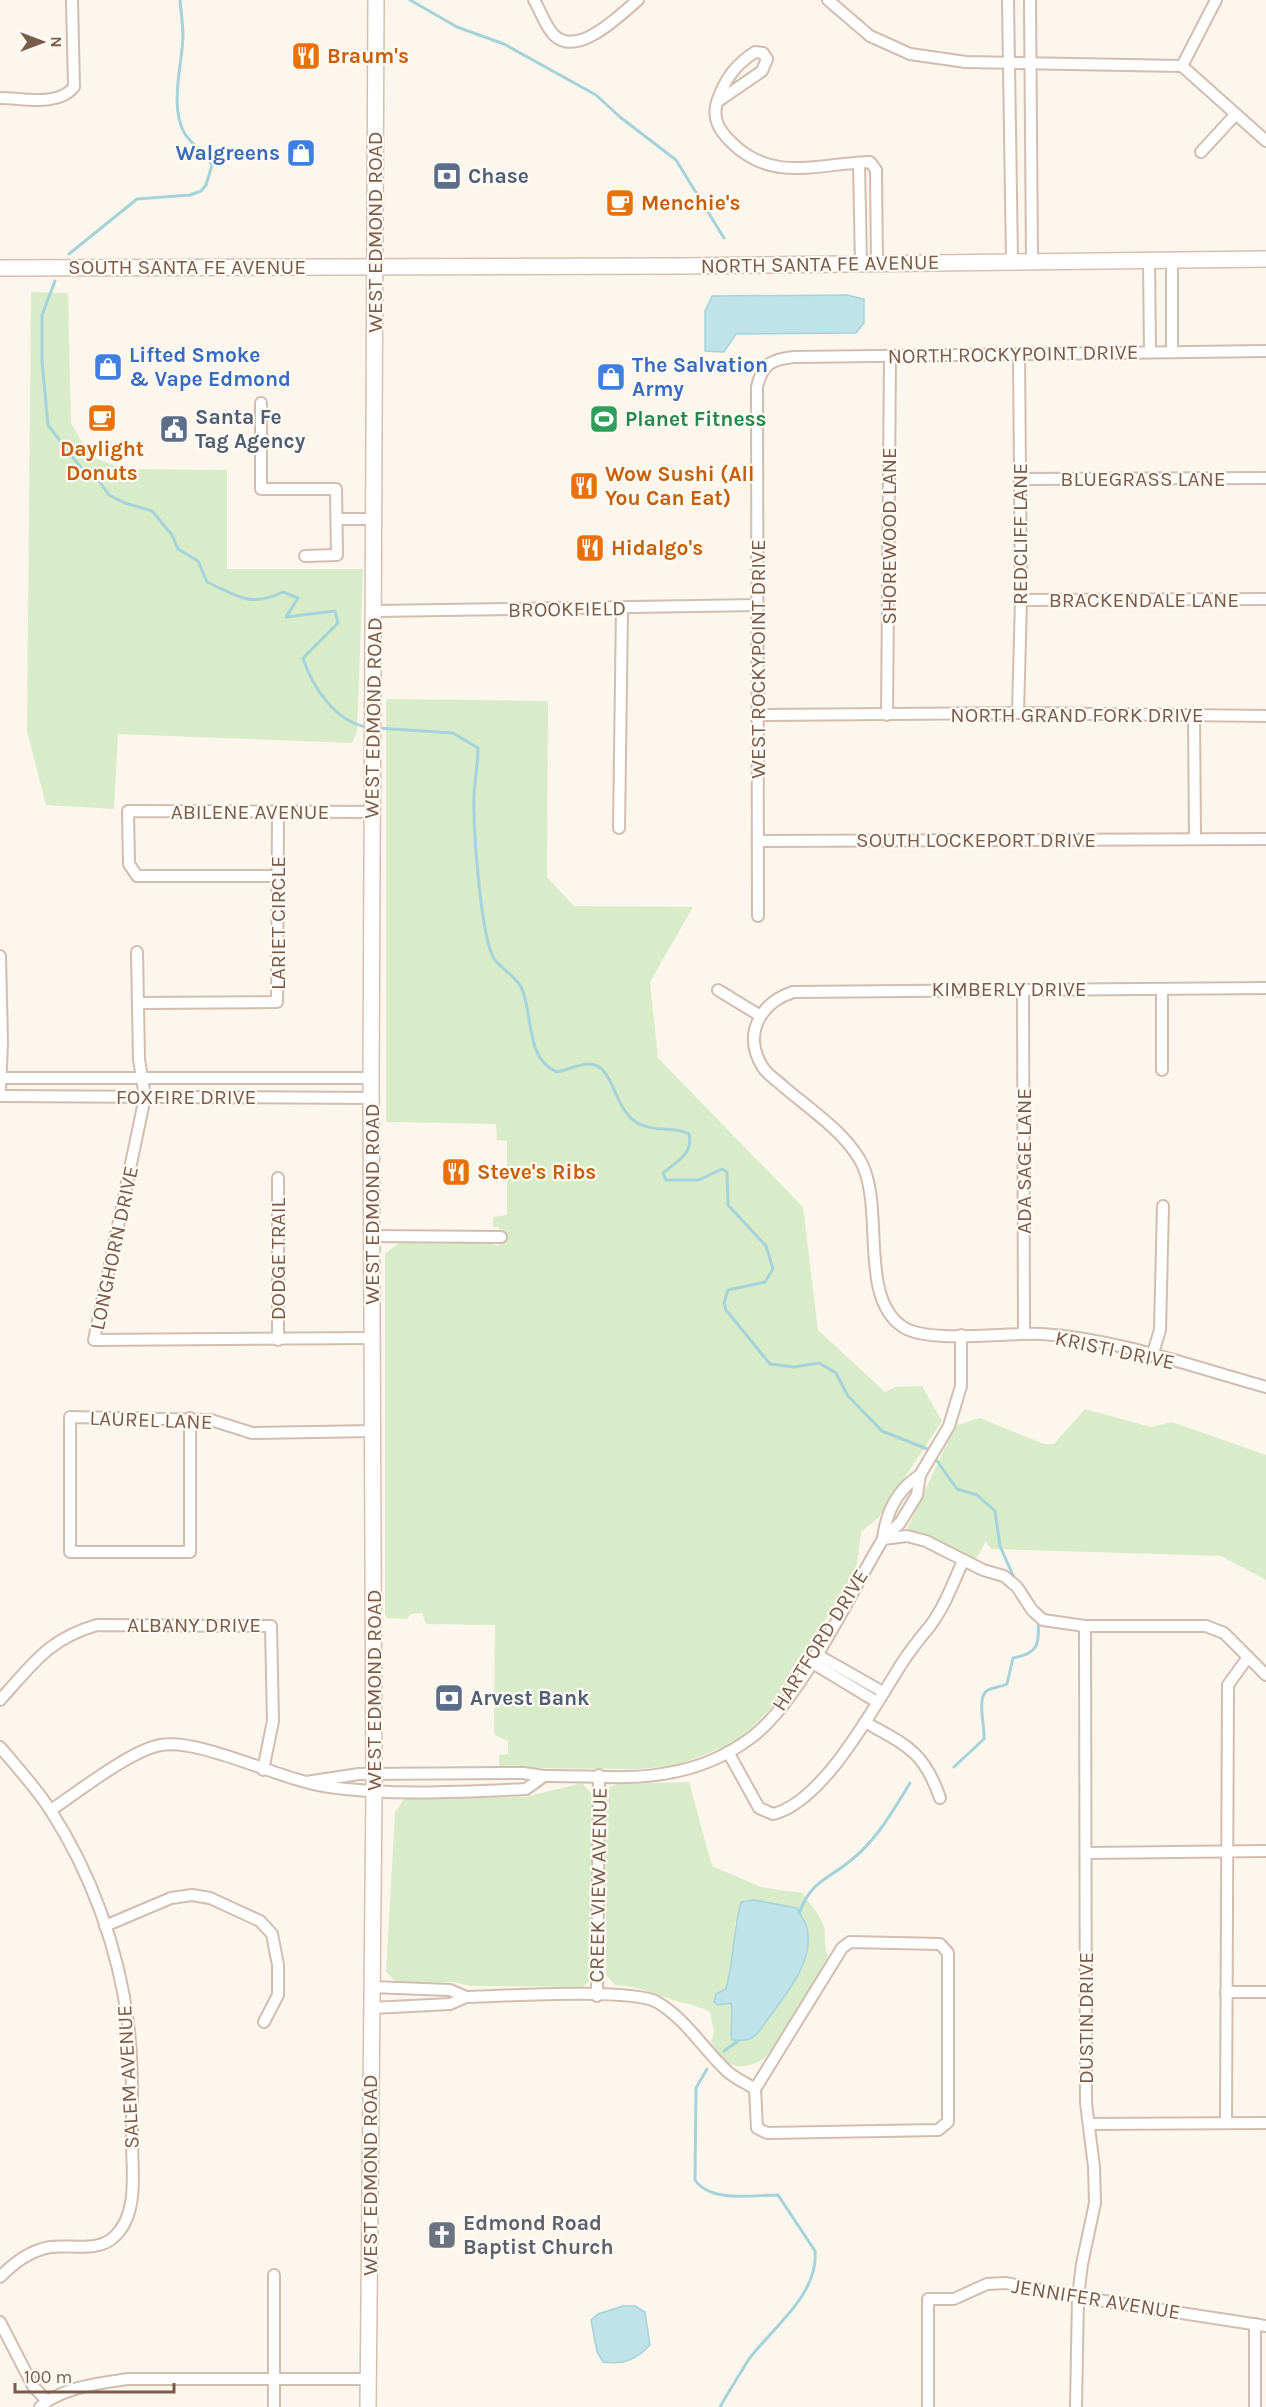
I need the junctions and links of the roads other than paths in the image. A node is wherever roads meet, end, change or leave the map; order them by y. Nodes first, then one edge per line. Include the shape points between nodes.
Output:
1 (72, 0) edge
2 (376, 0) edge
3 (534, 0) edge
4 (638, 0) edge
5 (828, 0) edge
6 (1008, 0) edge
7 (1030, 0) edge
8 (1216, 0) edge
9 (1009, 63) junction
10 (1031, 63) junction
11 (1182, 66) junction
12 (0, 98) edge
13 (717, 102) junction
14 (1235, 115) junction
15 (1266, 141) edge
16 (1201, 152) dead end
17 (859, 163) junction
18 (1266, 259) edge
19 (1149, 260) junction
20 (1172, 260) junction
21 (1012, 261) junction
22 (1032, 261) junction
23 (869, 264) junction
24 (374, 267) junction
25 (0, 268) edge
26 (1266, 351) edge
27 (1150, 352) junction
28 (1172, 352) junction
29 (1019, 355) junction
30 (890, 357) junction
31 (763, 367) joint
32 (261, 403) dead end
33 (1266, 478) edge
34 (1020, 479) junction
35 (337, 519) junction
36 (375, 519) junction
37 (305, 556) dead end
38 (1266, 599) edge
39 (1021, 600) junction
40 (759, 605) junction
41 (622, 609) junction
42 (375, 611) junction
43 (1018, 713) junction
44 (887, 715) junction
45 (758, 716) junction
46 (1194, 716) junction
47 (1266, 716) edge
48 (372, 812) junction
49 (278, 813) junction
50 (618, 828) dead end
51 (1195, 839) junction
52 (1266, 839) edge
53 (758, 841) junction
54 (278, 876) junction
55 (759, 916) dead end
56 (138, 952) dead end
57 (0, 956) edge
58 (1266, 988) edge
59 (1023, 989) junction
60 (1162, 989) junction
61 (718, 990) dead end
62 (139, 1003) junction
63 (759, 1015) junction
64 (1161, 1070) dead end
65 (142, 1078) junction
66 (371, 1078) junction
67 (1, 1083) edge
68 (0, 1096) edge
69 (145, 1097) junction
70 (371, 1098) junction
71 (278, 1178) dead end
72 (1163, 1206) dead end
73 (372, 1236) junction
74 (501, 1237) dead end
75 (1024, 1333) junction
76 (961, 1335) junction
77 (373, 1338) junction
78 (278, 1340) junction
79 (1152, 1356) junction
80 (1266, 1387) edge
81 (190, 1418) junction
82 (373, 1431) junction
83 (920, 1475) junction
84 (883, 1539) junction
85 (963, 1561) junction
86 (1085, 1626) junction
87 (1248, 1657) junction
88 (813, 1658) junction
89 (1266, 1675) edge
90 (880, 1697) junction
91 (0, 1700) edge
92 (865, 1722) junction
93 (0, 1747) edge
94 (728, 1752) junction
95 (263, 1770) junction
96 (374, 1773) junction
97 (600, 1775) junction
98 (544, 1776) junction
99 (306, 1782) junction
100 (374, 1790) junction
101 (940, 1798) dead end
102 (51, 1810) junction
103 (1227, 1851) junction
104 (1266, 1851) edge
105 (1086, 1853) junction
106 (105, 1926) junction
107 (371, 1987) junction
108 (1227, 1992) junction
109 (1266, 1992) edge
110 (597, 1996) junction
111 (466, 1997) junction
112 (372, 2008) junction
113 (264, 2022) dead end
114 (755, 2089) junction
115 (1226, 2123) junction
116 (1266, 2123) edge
117 (1089, 2124) junction
118 (274, 2275) dead end
119 (0, 2277) edge
120 (1078, 2297) junction
121 (0, 2322) edge
122 (1260, 2325) edge
123 (274, 2379) junction
124 (369, 2379) junction
125 (44, 2404) edge
126 (274, 2407) edge
127 (368, 2407) edge
128 (928, 2407) edge
129 (1076, 2407) edge
130 (1255, 2407) edge

1 - 12 street via 74,87 58,100
2 - 24 main road, WEST EDMOND ROAD
3 - 4 street via 548,27 567,42 579,42 597,32
5 - 9 street via 870,36 910,54
6 - 9 street
7 - 10 street
8 - 11 street
9 - 10 street
9 - 21 street
10 - 11 street
10 - 22 street
11 - 14 street
13 - 13 street via 762,71 767,59 763,53 755,52 731,71
13 - 17 street via 717,125 746,157 759,163 774,167 837,167
14 - 15 street
14 - 16 street
17 - 23 street
17 - 23 street via 870,162 876,170
18 - 20 main road, NORTH SANTA FE AVENUE
19 - 20 main road, NORTH SANTA FE AVENUE
19 - 22 main road, NORTH SANTA FE AVENUE
19 - 27 street
20 - 28 street
21 - 22 main road, NORTH SANTA FE AVENUE
21 - 23 main road, NORTH SANTA FE AVENUE
23 - 24 main road, NORTH SANTA FE AVENUE
24 - 25 main road, SOUTH SANTA FE AVENUE
24 - 36 main road, WEST EDMOND ROAD
26 - 28 street, NORTH ROCKYPOINT DRIVE
27 - 28 street, NORTH ROCKYPOINT DRIVE
27 - 29 street, NORTH ROCKYPOINT DRIVE
29 - 30 street, NORTH ROCKYPOINT DRIVE
29 - 34 street, REDCLIFF LANE
30 - 31 street, NORTH ROCKYPOINT DRIVE via 777,358
30 - 44 street, SHOREWOOD LANE
31 - 40 street, WEST ROCKYPOINT DRIVE via 757,387
32 - 35 street via 261,489 336,489
33 - 34 street, BLUEGRASS LANE
34 - 39 street, REDCLIFF LANE
35 - 36 street
35 - 37 street via 337,555
36 - 42 main road, WEST EDMOND ROAD
38 - 39 street, BRACKENDALE LANE
39 - 43 street, REDCLIFF LANE
40 - 41 street, BROOKFIELD
40 - 45 street, WEST ROCKYPOINT DRIVE
41 - 42 street, BROOKFIELD
41 - 50 street
42 - 48 main road, WEST EDMOND ROAD
43 - 44 street, NORTH GRAND FORK DRIVE
43 - 46 street, NORTH GRAND FORK DRIVE
44 - 45 street, NORTH GRAND FORK DRIVE
45 - 53 street, WEST ROCKYPOINT DRIVE
46 - 47 street, NORTH GRAND FORK DRIVE
46 - 51 street
48 - 49 street, ABILENE AVENUE
48 - 66 main road, WEST EDMOND ROAD
49 - 54 street, LARIET CIRCLE
49 - 54 street, ABILENE AVENUE via 128,812 129,864 137,876
51 - 52 street, SOUTH LOCKEPORT DRIVE
51 - 53 street, SOUTH LOCKEPORT DRIVE
53 - 55 street, WEST ROCKYPOINT DRIVE
54 - 62 street, LARIET CIRCLE via 277,1002
56 - 62 street, LONGHORN DRIVE
57 - 67 street
58 - 60 street, KIMBERLY DRIVE
59 - 60 street, KIMBERLY DRIVE
59 - 63 street, KIMBERLY DRIVE via 793,992 777,997
59 - 75 street, ADA SAGE LANE
60 - 64 street
61 - 63 street
62 - 65 street, LONGHORN DRIVE
63 - 76 street, KRISTI DRIVE via 754,1033 762,1068 835,1132 860,1161 872,1207 884,1305 902,1326 916,1333
65 - 66 street, FOXFIRE DRIVE
65 - 67 street, FOXFIRE DRIVE
65 - 69 street, LONGHORN DRIVE
66 - 70 main road, WEST EDMOND ROAD
68 - 69 street, FOXFIRE DRIVE
69 - 70 street, FOXFIRE DRIVE
69 - 78 street, LONGHORN DRIVE via 94,1340
70 - 73 main road, WEST EDMOND ROAD
71 - 78 street, DODGE TRAIL
72 - 79 street via 1160,1330
73 - 74 street
73 - 77 main road, WEST EDMOND ROAD
75 - 76 street, KRISTI DRIVE
75 - 79 street, KRISTI DRIVE via 1104,1342
76 - 83 street, HARTFORD DRIVE via 961,1386 956,1407
77 - 78 street, LONGHORN DRIVE
77 - 82 main road, WEST EDMOND ROAD
79 - 80 street, KRISTI DRIVE
81 - 81 street, LAUREL LANE via 70,1417 70,1551 190,1551
81 - 82 street, LAUREL LANE via 252,1433
82 - 96 main road, WEST EDMOND ROAD
83 - 84 street, HARTFORD DRIVE via 918,1495 900,1523
83 - 84 street, HARTFORD DRIVE via 905,1485 886,1518
84 - 85 street via 907,1536 926,1541
84 - 88 street, HARTFORD DRIVE
85 - 86 street via 1004,1576 1043,1620
85 - 90 street via 949,1595
86 - 87 street via 1206,1626 1224,1633
86 - 105 street, DUSTIN DRIVE
87 - 89 street
87 - 103 street via 1228,1684
88 - 90 street
88 - 94 street, HARTFORD DRIVE via 769,1721
90 - 92 street
91 - 95 street, ALBANY DRIVE via 53,1643 97,1624 271,1626 273,1721
92 - 94 street via 819,1782 796,1802 773,1814 759,1808
92 - 101 street via 918,1756 931,1773
93 - 102 street, SALEM AVENUE
94 - 97 street, HARTFORD DRIVE via 666,1774
95 - 99 street, HARTFORD DRIVE
95 - 102 street, HARTFORD DRIVE via 199,1748 159,1745 137,1754
96 - 98 street, HARTFORD DRIVE
96 - 99 street, HARTFORD DRIVE
96 - 100 main road, WEST EDMOND ROAD
97 - 98 street, HARTFORD DRIVE
97 - 110 street, CREEK VIEW AVENUE
98 - 100 street, HARTFORD DRIVE via 526,1790
99 - 100 street, HARTFORD DRIVE
100 - 107 main road, WEST EDMOND ROAD
102 - 106 street, SALEM AVENUE via 80,1865
103 - 104 street
103 - 105 street
103 - 108 street
105 - 117 street, DUSTIN DRIVE
106 - 113 street via 171,1898 192,1895 210,1898 260,1921 272,1934 278,1965 278,1995
106 - 119 street, SALEM AVENUE via 122,1985 132,2076 132,2197 127,2220 115,2238 95,2246 50,2247 29,2254
107 - 111 street via 450,1990
107 - 112 main road, WEST EDMOND ROAD
108 - 109 street
108 - 115 street
110 - 111 street
110 - 114 street via 636,1996 656,2002 691,2028 730,2074
111 - 112 street via 450,2004
112 - 124 main road, WEST EDMOND ROAD
114 - 114 street via 757,2128 767,2133 938,2130 948,2122 948,1953 940,1944 850,1942 842,1948
115 - 116 street
115 - 117 street
117 - 120 street, DUSTIN DRIVE via 1095,2203
118 - 123 street
120 - 122 street, JENNIFER AVENUE
120 - 128 street, JENNIFER AVENUE via 1006,2283 987,2284 954,2299 928,2299
120 - 129 street, DUSTIN DRIVE
121 - 125 street
122 - 130 street
123 - 124 street
123 - 125 street via 128,2379 92,2384
123 - 126 street
124 - 127 main road, WEST EDMOND ROAD

